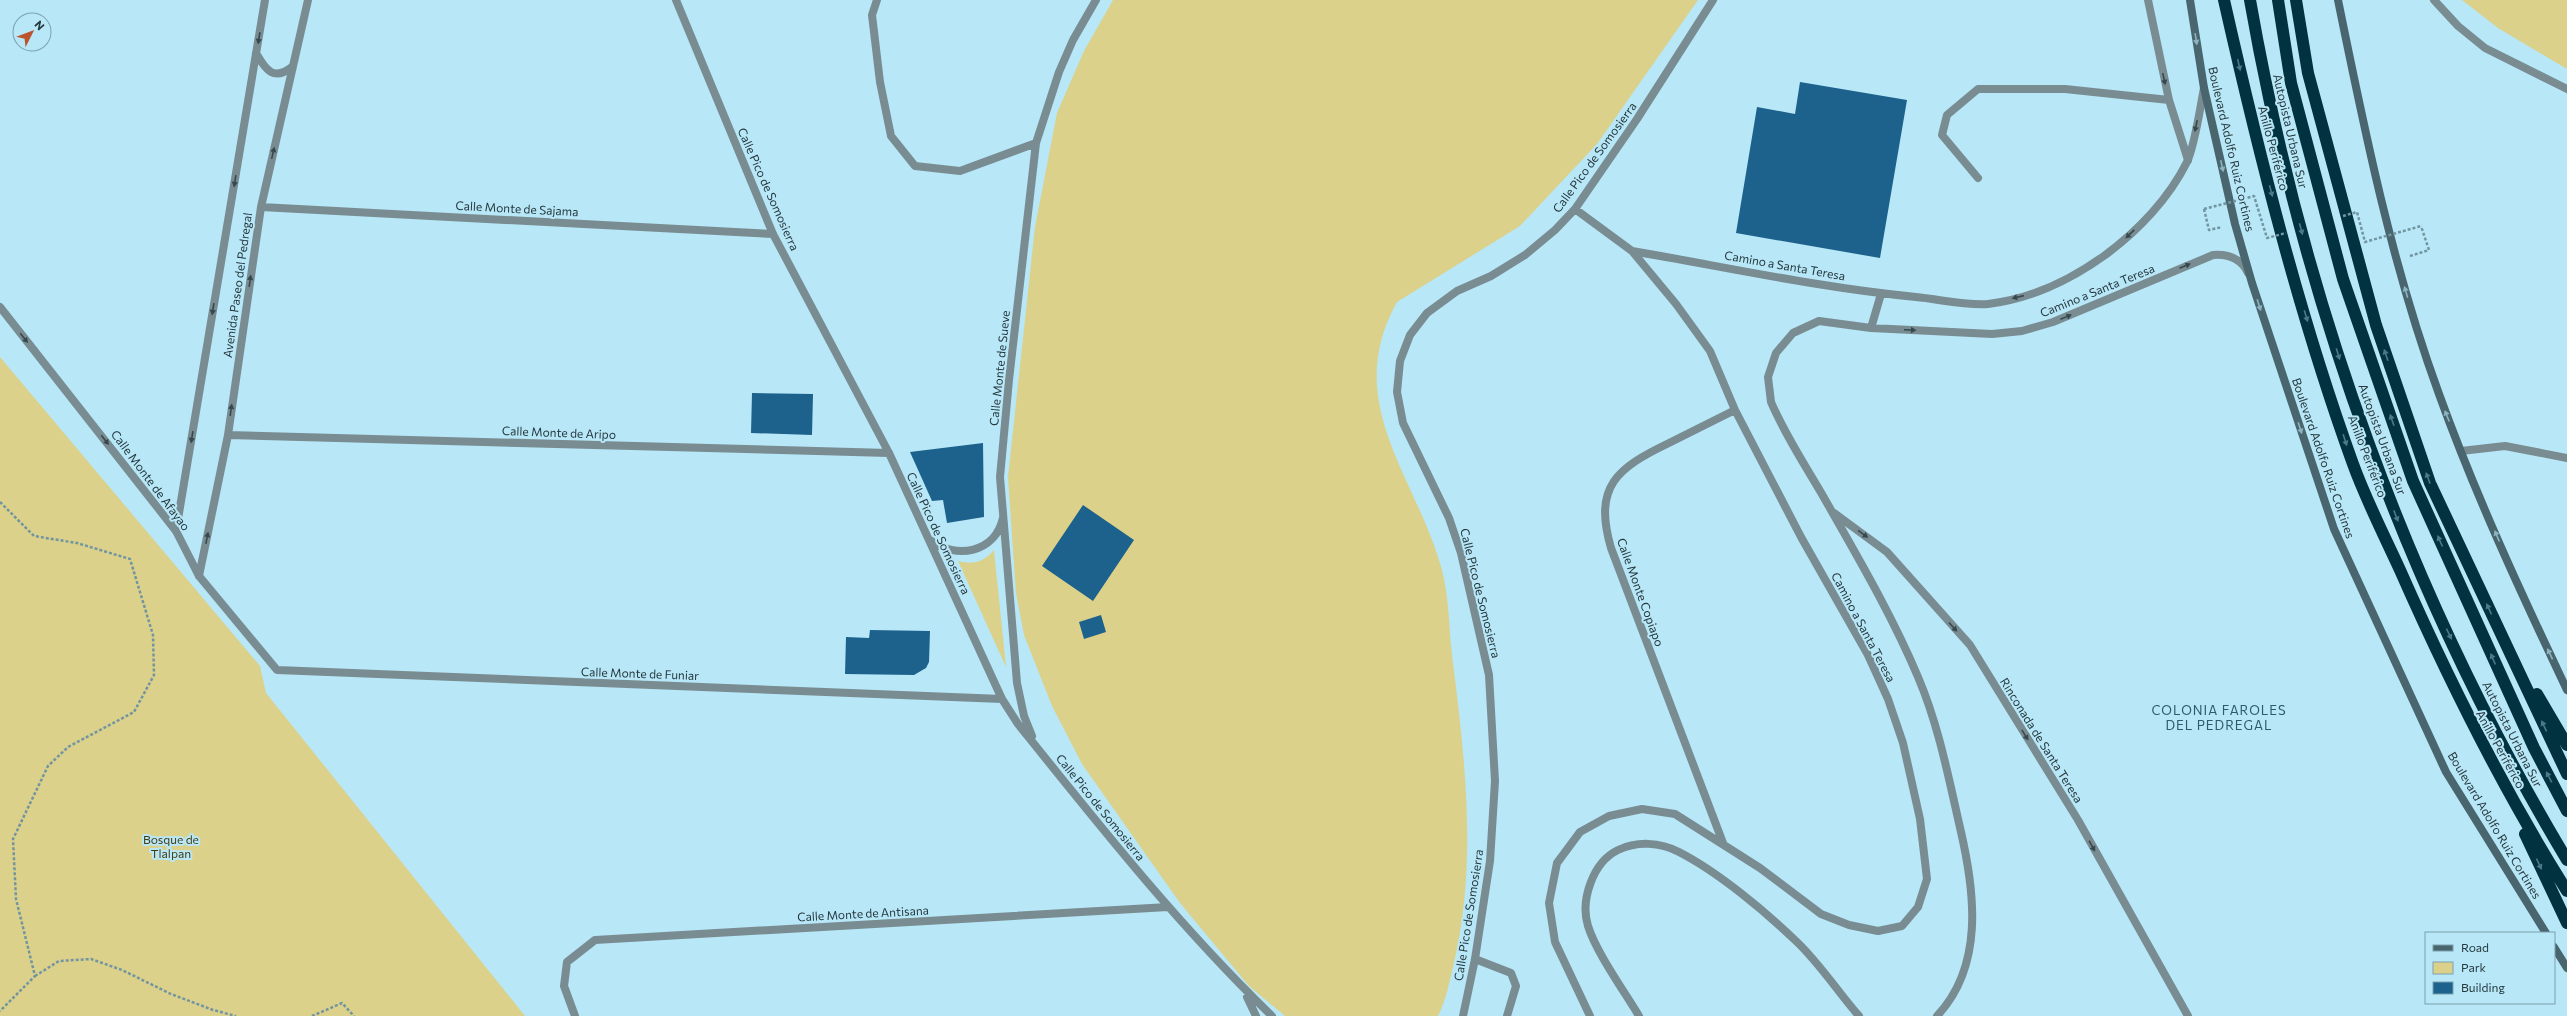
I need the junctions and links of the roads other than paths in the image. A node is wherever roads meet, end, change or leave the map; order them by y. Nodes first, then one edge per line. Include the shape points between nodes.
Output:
1 (265, 0) edge
2 (308, 0) edge
3 (676, 0) edge
4 (877, 0) edge
5 (1096, 0) edge
6 (1713, 0) edge
7 (2148, 0) edge
8 (2190, 0) edge
9 (2224, 0) edge
10 (2250, 0) edge
11 (2278, 0) edge
12 (2296, 0) edge
13 (2338, 0) edge
14 (2434, 0) edge
15 (256, 53) junction
16 (292, 67) junction
17 (2204, 88) junction
18 (2567, 89) edge
19 (2169, 100) junction
20 (1036, 143) junction
21 (2188, 160) junction
22 (1978, 178) dead end
23 (260, 207) junction
24 (1574, 209) junction
25 (773, 234) junction
26 (1632, 251) junction
27 (2252, 283) junction
28 (1881, 294) junction
29 (0, 307) edge
30 (1871, 328) junction
31 (1735, 410) junction
32 (228, 435) junction
33 (2461, 452) junction
34 (889, 453) junction
35 (2567, 458) edge
36 (1832, 511) junction
37 (1004, 514) junction
38 (176, 531) junction
39 (929, 540) junction
40 (199, 576) junction
41 (2502, 637) junction
42 (277, 670) joint
43 (2567, 690) edge
44 (1002, 699) junction
45 (2567, 744) edge
46 (1037, 748) junction
47 (2486, 753) junction
48 (2567, 774) edge
49 (2567, 811) edge
50 (1722, 843) junction
51 (2567, 860) edge
52 (2567, 891) edge
53 (1168, 907) junction
54 (2567, 924) edge
55 (2545, 932) edge
56 (2555, 948) edge
57 (1475, 958) junction
58 (2567, 968) edge
59 (1242, 989) junction
60 (575, 1016) edge
61 (1256, 1016) edge
62 (1272, 1016) edge
63 (1463, 1016) edge
64 (1507, 1016) edge
65 (1590, 1016) edge
66 (1638, 1016) edge
67 (1859, 1016) edge
68 (1937, 1016) edge
69 (2188, 1016) edge

1 -> 15 street, Avenida Paseo del Pedregal
2 - 16 street, Avenida Paseo del Pedregal
3 - 25 street, Calle Pico de Somosierra
4 - 20 street via 872,15 880,82 891,136 915,166 960,171
5 - 20 street, Calle Monte de Sueve via 1058,72
6 - 24 street, Calle Pico de Somosierra via 1637,119
7 -> 19 street
8 -> 17 main road, Boulevard Adolfo Ruiz Cortines
9 -> 47 highway, Anillo Periférico via 2247,102 2306,316 2354,466 2443,670
10 -> 51 highway, Autopista Urbana Sur, bridge via 2282,158 2308,256 2361,426 2408,546 2479,701
49 -> 11 highway, Autopista Urbana Sur, bridge via 2534,748 2413,481 2344,279 2292,83
41 -> 12 highway via 2430,483 2376,325 2308,73
33 -> 13 main road via 2429,366 2397,260 2363,122
14 - 18 street via 2458,26 2485,48
15 - 16 street via 264,66 274,74 283,74
15 -> 38 street, Avenida Paseo del Pedregal
23 -> 16 street, Avenida Paseo del Pedregal
17 -> 21 street, Camino a Santa Teresa
17 -> 27 main road, Boulevard Adolfo Ruiz Cortines via 2235,224
19 - 21 street
19 - 22 street via 2065,90 1978,89 1947,115 1942,135
20 - 37 street, Calle Monte de Sueve via 1000,477
21 -> 28 street, Camino a Santa Teresa via 2162,203 2120,243 2067,280 2022,297 1987,304
23 - 25 street, Calle Monte de Sajama
32 -> 23 street, Avenida Paseo del Pedregal
24 - 26 street, Camino a Santa Teresa
24 - 57 street, Calle Pico de Somosierra via 1555,230 1525,255 1491,276 1457,291 1427,313 1410,335 1400,361 1398,376 1397,392 1404,422 1449,518 1461,553 1489,675 1495,781 1490,861
25 - 34 street, Calle Pico de Somosierra
26 - 28 street, Camino a Santa Teresa
26 - 31 street, Camino a Santa Teresa via 1710,350
30 -> 27 street, Camino a Santa Teresa via 1992,334 2022,331 2060,319 2213,255 2222,254 2239,261 2245,267
27 -> 55 main road, Boulevard Adolfo Ruiz Cortines via 2334,529 2446,772
28 - 30 street
29 -> 38 street, Calle Monte de Afayao
30 - 36 street, Camino a Santa Teresa via 1819,321 1806,326 1783,342 1771,364 1768,389 1771,402
31 - 50 street, Calle Monte Copiapo via 1627,465 1607,494 1606,508 1611,548
31 - 50 street, Camino a Santa Teresa via 1801,537 1868,656 1888,699 1902,743 1920,819 1927,879 1918,906 1902,926 1878,931 1849,925 1821,914
32 - 34 street, Calle Monte de Aripo
40 -> 32 street, Avenida Paseo del Pedregal
33 - 35 street via 2505,446
43 -> 33 main road
34 - 39 street, Calle Pico de Somosierra
36 - 68 street, Camino a Santa Teresa via 1907,652 1921,684 1939,736 1968,865 1973,908 1970,950 1958,988
36 -> 69 street, Rinconada de Santa Teresa via 1887,552 1970,646 2078,820
37 - 39 street via 1002,524 991,540 974,550 945,550
37 - 46 street, Calle Monte de Sueve via 1017,683 1024,716
38 - 40 street, Calle Monte de Afayao
39 - 44 street, Calle Pico de Somosierra
40 - 42 street, Calle Monte de Afayao
41 - 45 highway
48 -> 41 highway
42 - 44 street, Calle Monte de Funiar
44 - 46 street, Calle Pico de Somosierra
46 - 53 street, Calle Pico de Somosierra
47 - 52 highway, Anillo Periférico
47 -> 54 highway
50 - 65 street, Camino a Santa Teresa via 1675,814 1642,809 1609,816 1580,832 1557,863 1549,903 1555,942
53 - 59 street, Calle Pico de Somosierra
53 - 60 street, Calle Monte de Antisana via 595,940 567,962 564,986
56 - 58 main road
57 - 63 street, Calle Pico de Somosierra
57 - 64 street via 1511,973 1516,986
59 - 61 street
59 - 62 street, Calle Pico de Somosierra
66 - 67 street via 1588,926 1586,910 1590,883 1604,860 1625,846 1650,843 1677,851 1699,863 1755,906 1797,942

